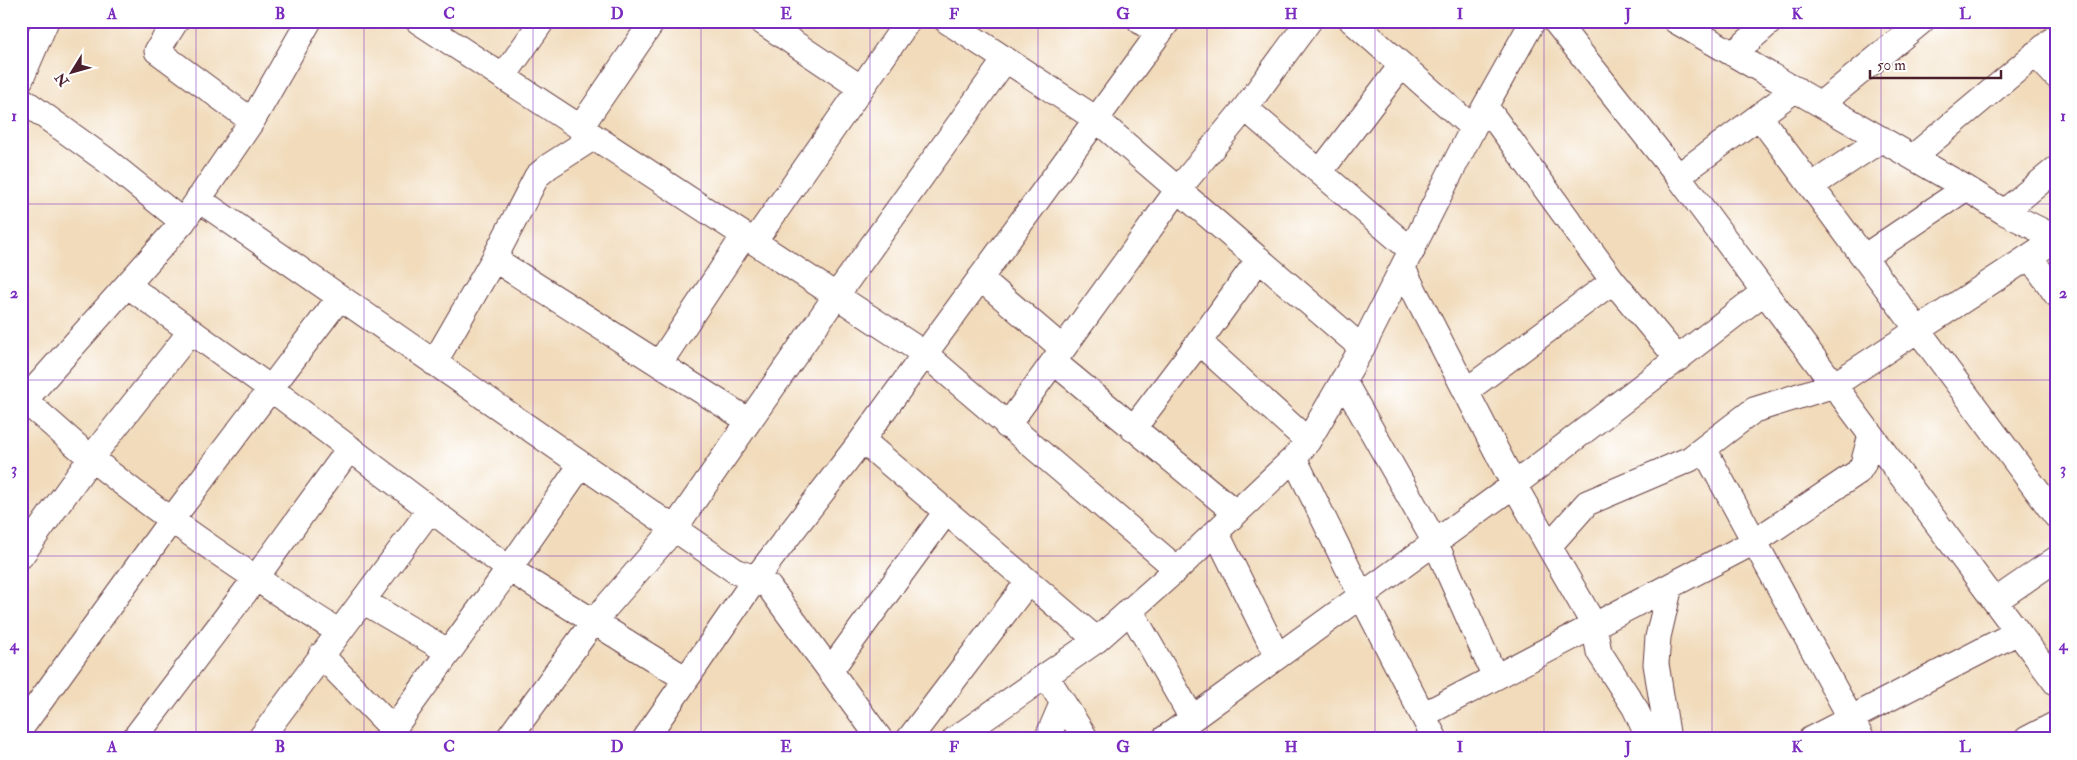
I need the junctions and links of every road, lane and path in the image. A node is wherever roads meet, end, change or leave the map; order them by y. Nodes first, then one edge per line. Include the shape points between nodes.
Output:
1 (46, 21) edge
2 (176, 21) edge
3 (309, 21) edge
4 (418, 21) edge
5 (542, 21) edge
6 (653, 21) edge
7 (761, 21) edge
8 (908, 21) edge
9 (947, 21) edge
10 (1309, 21) edge
11 (1352, 21) edge
12 (1555, 21) edge
13 (1676, 21) edge
14 (1771, 21) edge
15 (1922, 21) edge
16 (1156, 25) edge
17 (1523, 26) edge
18 (2056, 36) edge
19 (1733, 54) junction
20 (2035, 54) junction
21 (1006, 60) junction
22 (1401, 66) junction
23 (2056, 76) edge
24 (503, 78) junction
25 (21, 79) edge
26 (861, 88) junction
27 (1796, 89) junction
28 (21, 99) edge
29 (1821, 104) junction
30 (1486, 107) junction
31 (1244, 108) junction
32 (1759, 116) junction
33 (1096, 119) junction
34 (252, 121) junction
35 (1474, 128) junction
36 (587, 132) junction
37 (1882, 139) junction
38 (1914, 158) junction
39 (2056, 169) edge
40 (1320, 172) junction
41 (1678, 176) junction
42 (1811, 186) junction
43 (1966, 188) junction
44 (1177, 191) junction
45 (198, 199) junction
46 (2004, 212) junction
47 (183, 222) junction
48 (2056, 238) edge
49 (749, 239) junction
50 (1864, 257) junction
51 (2030, 257) junction
52 (494, 259) junction
53 (1259, 259) junction
54 (1407, 260) junction
55 (980, 278) junction
56 (1613, 280) junction
57 (126, 285) junction
58 (1764, 292) junction
59 (2056, 294) edge
60 (836, 296) junction
61 (340, 297) junction
62 (1918, 330) junction
63 (191, 331) junction
64 (1199, 342) junction
65 (1362, 348) junction
66 (925, 354) junction
67 (1058, 355) junction
68 (1678, 359) junction
69 (434, 363) junction
70 (659, 364) junction
71 (1343, 380) junction
72 (1834, 385) junction
73 (270, 388) junction
74 (1466, 391) junction
75 (23, 399) edge
76 (750, 421) junction
77 (1007, 426) junction
78 (1133, 429) junction
79 (1871, 435) junction
80 (862, 440) junction
81 (350, 448) junction
82 (1301, 449) junction
83 (1704, 449) junction
84 (91, 458) junction
85 (581, 465) junction
86 (1514, 485) junction
87 (430, 510) junction
88 (946, 512) junction
89 (1236, 513) junction
90 (2056, 516) edge
91 (172, 520) junction
92 (674, 529) junction
93 (1216, 532) junction
94 (1435, 542) junction
95 (1754, 542) junction
96 (1549, 546) junction
97 (21, 556) edge
98 (2056, 559) edge
99 (509, 569) junction
100 (1176, 569) junction
101 (756, 578) junction
102 (256, 580) junction
103 (1028, 582) junction
104 (1670, 586) junction
105 (1361, 595) junction
106 (1995, 600) junction
107 (363, 602) junction
108 (1130, 610) junction
109 (594, 621) junction
110 (1594, 625) junction
111 (339, 632) junction
112 (2018, 632) junction
113 (1097, 640) junction
114 (449, 652) junction
115 (321, 656) junction
116 (1277, 656) junction
117 (830, 671) junction
118 (1046, 676) junction
119 (1495, 677) junction
120 (686, 679) junction
121 (2056, 683) edge
122 (1062, 704) junction
123 (1423, 715) junction
124 (1192, 718) junction
125 (2056, 724) edge
126 (21, 728) edge
127 (1857, 728) edge
128 (390, 734) edge
129 (134, 739) edge
130 (260, 739) edge
131 (508, 739) edge
132 (645, 739) edge
133 (880, 739) edge
134 (909, 739) edge
135 (955, 739) edge
136 (1048, 739) edge
137 (1086, 739) edge
138 (1164, 739) edge
139 (1435, 739) edge
140 (1649, 739) edge
141 (1668, 739) edge
142 (1811, 739) edge
143 (2027, 739) edge

1 - 25 street
2 - 34 street via 156,51
3 - 34 street
4 - 24 street
5 - 24 street
6 - 36 street
7 - 26 street
8 - 26 street
9 - 21 street
10 - 31 street
11 - 22 street
12 - 41 street
13 - 19 street
14 - 19 street
15 - 29 street
16 - 33 street
17 - 30 street
18 - 20 street
19 - 27 street
20 - 23 street
20 - 38 street
21 - 33 street
21 - 60 street
22 - 35 street
22 - 40 street
24 - 36 street
26 - 49 street
27 - 29 street
27 - 32 street
28 - 47 street via 106,160
29 - 37 street
30 - 35 street
30 - 56 street
31 - 40 street
31 - 44 street
32 - 41 street
32 - 42 street
33 - 44 street
33 - 55 street
34 - 45 street
35 - 54 street
36 - 49 street
36 - 52 street via 537,176
37 - 38 street
37 - 42 street
38 - 43 street
39 - 46 street
40 - 54 street
41 - 58 street
42 - 50 street
43 - 46 street
43 - 50 street
44 - 53 street
44 - 67 street
45 - 47 street
45 - 61 street
46 - 48 street
47 - 57 street
48 - 51 street
49 - 60 street
49 - 70 street
50 - 62 street
51 - 59 street
51 - 62 street
52 - 69 street
52 - 70 street
53 - 64 street
53 - 65 street
54 - 65 street
54 - 74 street
55 - 66 street
55 - 67 street
56 - 68 street
56 - 74 street
57 - 63 street
57 - 75 street
58 - 68 street
58 - 72 street
60 - 66 street
60 - 76 street
61 - 69 street
61 - 73 street
62 - 72 street
62 - 90 street
63 - 73 street
63 - 84 street
64 - 78 street
64 - 82 street
65 - 71 street
66 - 77 street
66 - 80 street
67 - 77 street
67 - 78 street
68 - 86 street
69 - 85 street
70 - 76 street
71 - 82 street
71 - 94 street
72 - 79 street
72 - 83 street via 1754,410
73 - 81 street
73 - 91 street
74 - 86 street
75 - 84 street
76 - 92 street
77 - 100 street
78 - 89 street
79 - 95 street via 1864,464 1858,472
79 - 106 street
80 - 88 street
80 - 101 street
81 - 87 street
81 - 102 street
82 - 89 street
82 - 105 street
83 - 95 street
83 - 96 street via 1690,459 1587,503
84 - 91 street
84 - 97 street
85 - 92 street
85 - 99 street
86 - 94 street
86 - 96 street
87 - 99 street
87 - 107 street
88 - 103 street
88 - 117 street
89 - 93 street
91 - 102 street
91 - 126 street
92 - 101 street via 737,572
92 - 109 street
93 - 100 street
93 - 116 street
94 - 105 street
94 - 119 street
95 - 104 street
95 - 127 street
96 - 110 street
98 - 106 street
99 - 109 street
99 - 114 street
100 - 108 street
101 - 117 street via 769,587
101 - 120 street
102 - 111 street
102 - 129 street
103 - 113 street
103 - 134 street
104 - 110 street
104 - 141 street via 1658,637 1656,664
105 - 116 street
105 - 123 street
106 - 112 street
107 - 111 street
107 - 114 street
108 - 113 street
108 - 124 street
109 - 120 street
109 - 131 street
110 - 119 street
110 - 140 street via 1599,652 1635,708
111 - 115 street
112 - 121 street
112 - 127 street
113 - 118 street
114 - 128 street
115 - 128 street
115 - 130 street
116 - 124 street
117 - 133 street
118 - 122 street
118 - 135 street
119 - 123 street
120 - 132 street
122 - 136 street
122 - 137 street
123 - 139 street
124 - 138 street
125 - 143 street
127 - 142 street

